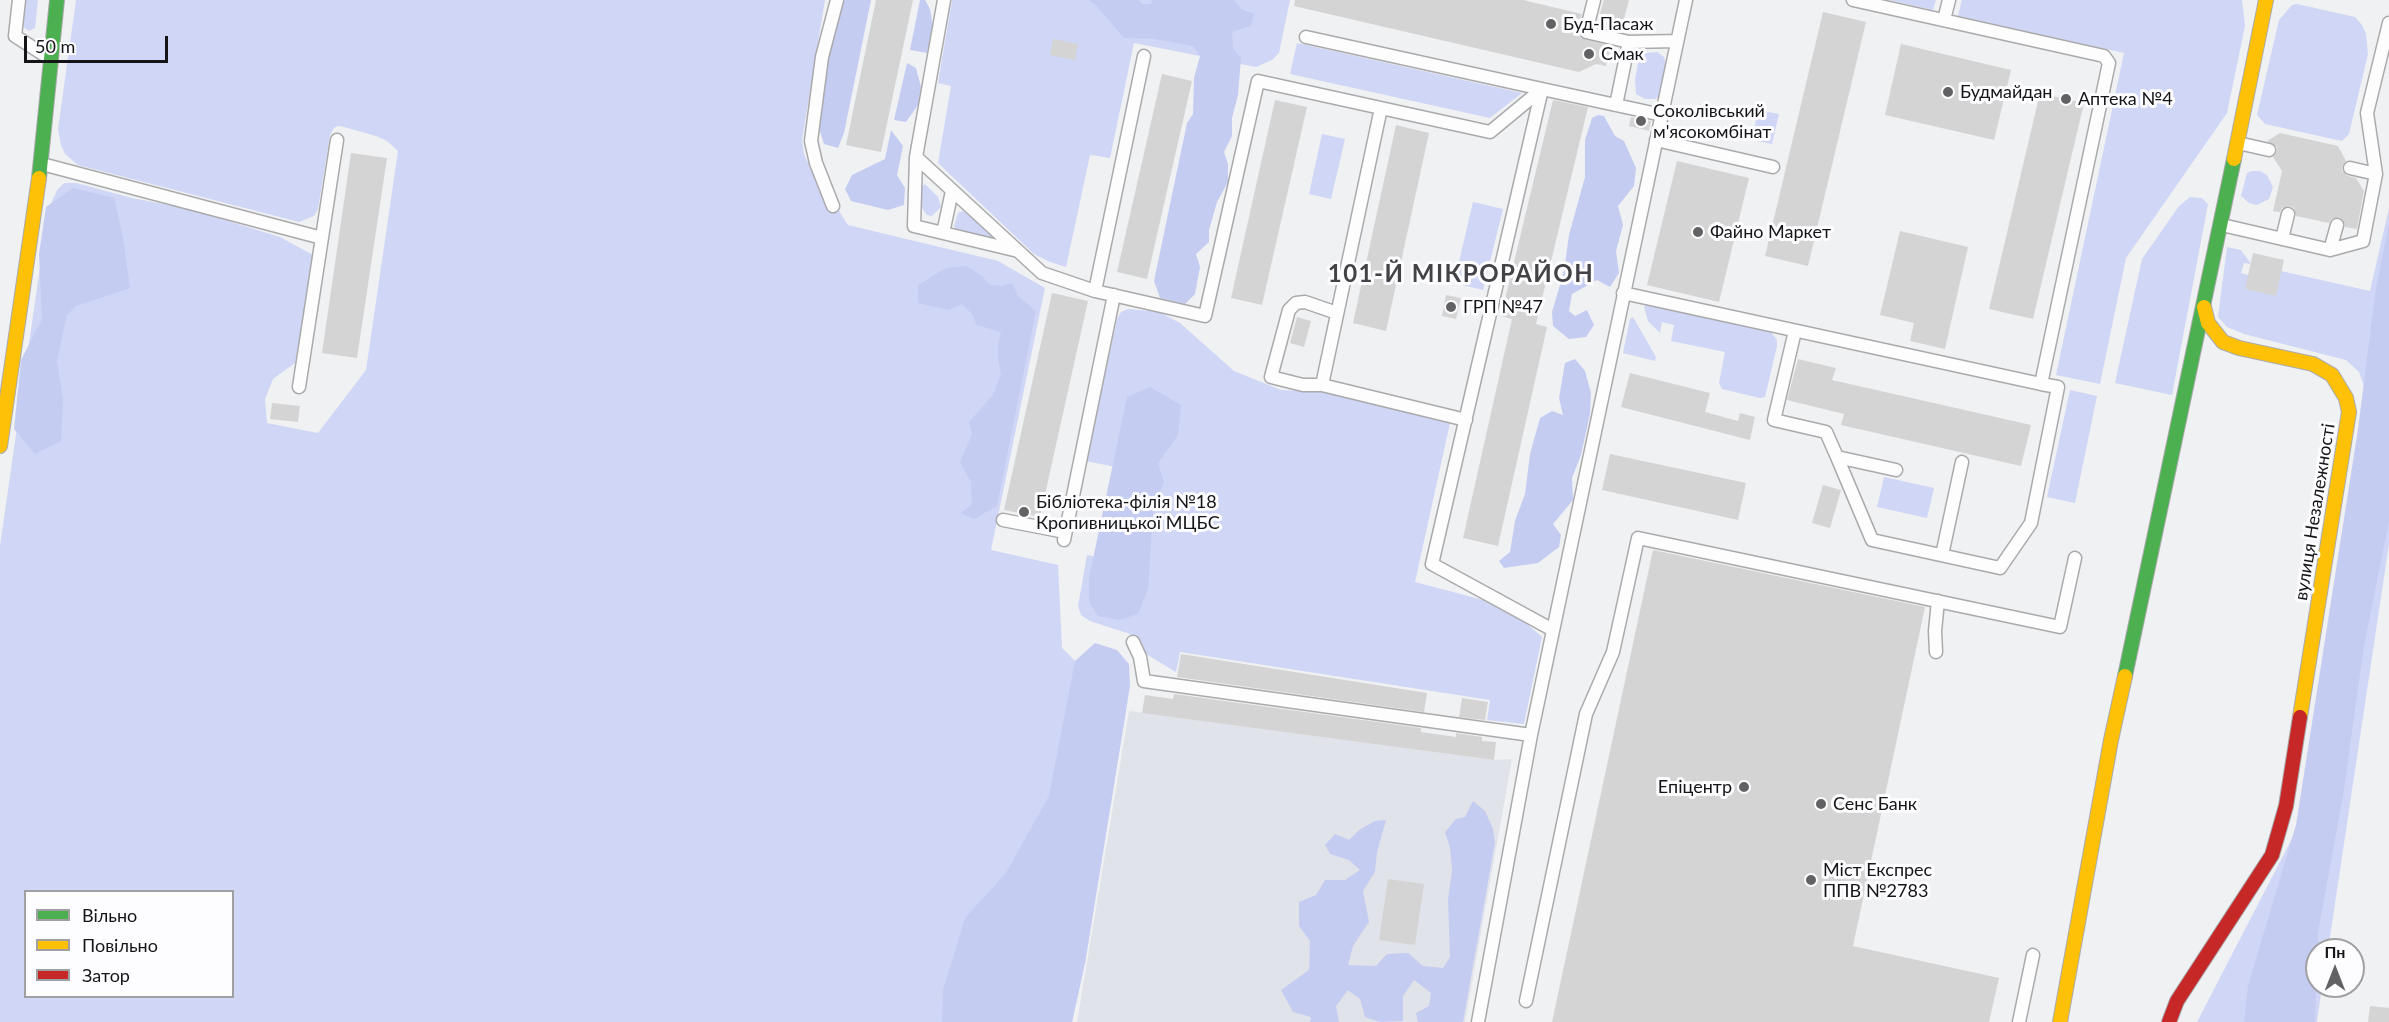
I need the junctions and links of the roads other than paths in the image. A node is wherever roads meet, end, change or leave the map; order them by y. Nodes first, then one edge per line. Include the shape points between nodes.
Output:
1 (19, 0) edge
2 (57, 0) edge
3 (837, 0) edge
4 (944, 0) edge
5 (1594, 0) edge
6 (1686, 0) edge
7 (1853, 0) edge
8 (1949, 0) edge
9 (2266, 0) edge
10 (1944, 20) junction
11 (2389, 23) edge
12 (1305, 37) dead end
13 (1677, 41) junction
14 (1629, 42) junction
15 (1144, 56) dead end
16 (51, 59) junction
17 (1542, 89) junction
18 (1616, 105) junction
19 (1381, 108) junction
20 (1662, 115) junction
21 (337, 140) dead end
22 (1656, 140) junction
23 (2237, 143) junction
24 (2269, 150) dead end
25 (916, 157) junction
26 (41, 164) junction
27 (1773, 167) dead end
28 (2350, 168) dead end
29 (2376, 174) junction
30 (952, 191) junction
31 (833, 206) dead end
32 (2288, 214) dead end
33 (2221, 225) junction
34 (2337, 225) dead end
35 (943, 232) junction
36 (322, 238) junction
37 (2282, 239) junction
38 (1015, 250) junction
39 (2330, 250) junction
40 (1095, 291) junction
41 (1623, 294) junction
42 (1114, 295) junction
43 (2204, 307) junction
44 (1337, 313) junction
45 (1795, 331) junction
46 (2041, 384) junction
47 (1322, 385) junction
48 (299, 387) dead end
49 (1466, 420) junction
50 (0, 446) edge
51 (1837, 457) junction
52 (1962, 462) dead end
53 (1896, 470) dead end
54 (1003, 520) dead end
55 (1942, 555) junction
56 (2075, 558) dead end
57 (1938, 601) junction
58 (1553, 630) junction
59 (1133, 642) dead end
60 (1936, 652) dead end
61 (1531, 735) junction
62 (2033, 955) dead end
63 (1526, 1001) dead end
64 (1478, 1022) edge
65 (2019, 1022) edge
66 (2060, 1022) edge
67 (2169, 1022) edge

1 - 16 lane via 15,36
2 - 16 street
3 - 31 lane via 822,57 811,141
4 - 25 lane
5 - 14 lane via 1586,32
6 - 13 lane
7 - 10 lane
8 - 10 lane
9 - 23 street
10 - 46 lane via 2104,56 2109,63
11 - 29 lane via 2367,113
12 - 17 lane
13 - 14 lane
13 - 20 lane
14 - 18 lane
15 - 40 lane
16 - 26 street
17 - 18 lane
17 - 19 lane via 1490,132
17 - 49 lane
18 - 20 lane
19 - 42 lane via 1258,81 1205,316
19 - 44 lane
20 - 22 lane
21 - 36 lane
22 - 27 lane
22 - 41 lane
23 - 24 lane
23 - 33 street
25 - 30 lane
25 - 35 lane via 915,225
26 - 36 lane
26 - 50 street
28 - 29 lane
29 - 39 lane via 2363,241
30 - 35 lane
30 - 38 lane
32 - 37 lane
33 - 37 lane
33 - 43 street
34 - 39 lane
35 - 38 lane
36 - 48 lane
37 - 39 lane
38 - 40 lane via 1042,273
40 - 42 lane
41 - 45 lane
41 - 58 lane
42 - 54 lane via 1064,536
43 - 66 street via 2111,740
43 - 67 street, вулиця Незалежності via 2208,323 2223,342 2313,364 2332,375 2346,398 2349,412 2286,806 2277,841 2267,863 2177,1001
44 - 47 lane
44 - 47 lane via 1305,302 1296,303 1289,310 1270,376 1303,385
45 - 46 lane
45 - 51 lane via 1774,420 1826,432
46 - 55 lane via 2058,387 2031,523 2000,568
47 - 49 lane
49 - 58 lane via 1432,564
51 - 53 lane
51 - 55 lane via 1872,540
52 - 55 lane
56 - 57 lane via 2060,627
57 - 60 lane
57 - 63 lane via 1638,538 1613,652 1586,714
58 - 61 lane
59 - 61 lane via 1144,681
61 - 64 lane
62 - 65 lane

